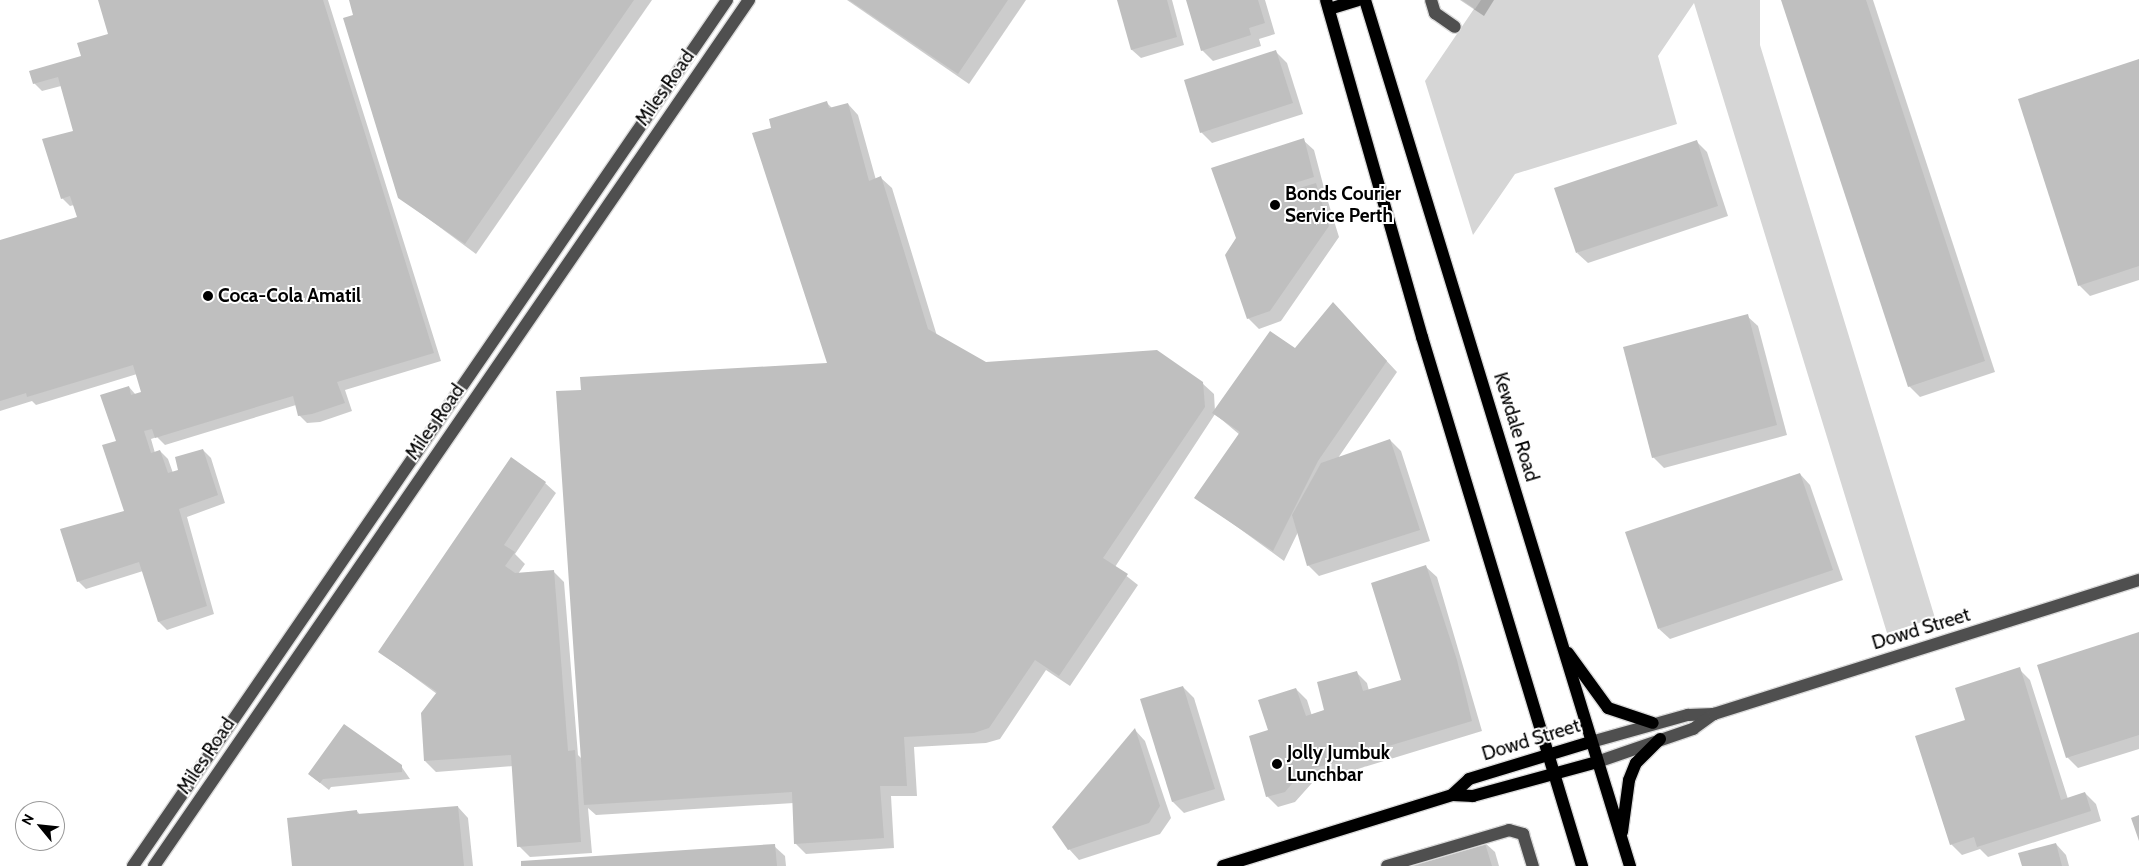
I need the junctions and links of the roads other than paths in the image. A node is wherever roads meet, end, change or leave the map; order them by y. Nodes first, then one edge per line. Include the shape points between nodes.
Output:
1 (728, 0) edge
2 (749, 0) edge
3 (1358, 0) edge
4 (1365, 0) edge
5 (1431, 0) edge
6 (1328, 5) edge
7 (1455, 27) dead end
8 (2139, 580) edge
9 (1564, 647) junction
10 (1714, 714) junction
11 (1653, 723) junction
12 (1660, 739) junction
13 (1591, 742) junction
14 (1548, 754) junction
15 (1597, 762) junction
16 (1554, 775) junction
17 (1452, 795) junction
18 (1622, 839) junction
19 (134, 866) edge
20 (154, 866) edge
21 (1223, 866) edge
22 (1387, 866) edge
23 (1533, 866) edge
24 (1582, 866) edge
25 (1630, 866) edge

1 - 19 street, Miles Road
2 - 20 street, Miles Road
3 - 6 main road
4 - 9 main road, Kewdale Road
5 - 7 street via 1435,14
6 - 14 main road via 1422,337
8 - 10 street, Dowd Street
9 - 11 main road via 1608,708
9 - 13 main road, Kewdale Road
10 - 11 street, Dowd Street via 1688,715
10 - 12 street, Dowd Street via 1693,728
11 - 13 street, Dowd Street
12 - 15 street, Dowd Street
12 - 18 main road via 1636,763 1629,780
13 - 14 main road, Dowd Street
13 - 15 main road, Kewdale Road
14 - 16 main road
14 - 17 main road, Dowd Street via 1469,779
15 - 16 main road, Dowd Street
15 - 18 main road, Kewdale Road
16 - 17 main road, Dowd Street via 1473,796
16 - 24 main road
17 - 21 main road, Dowd Street
18 - 25 main road, Kewdale Road
22 - 23 street via 1509,830 1522,834

